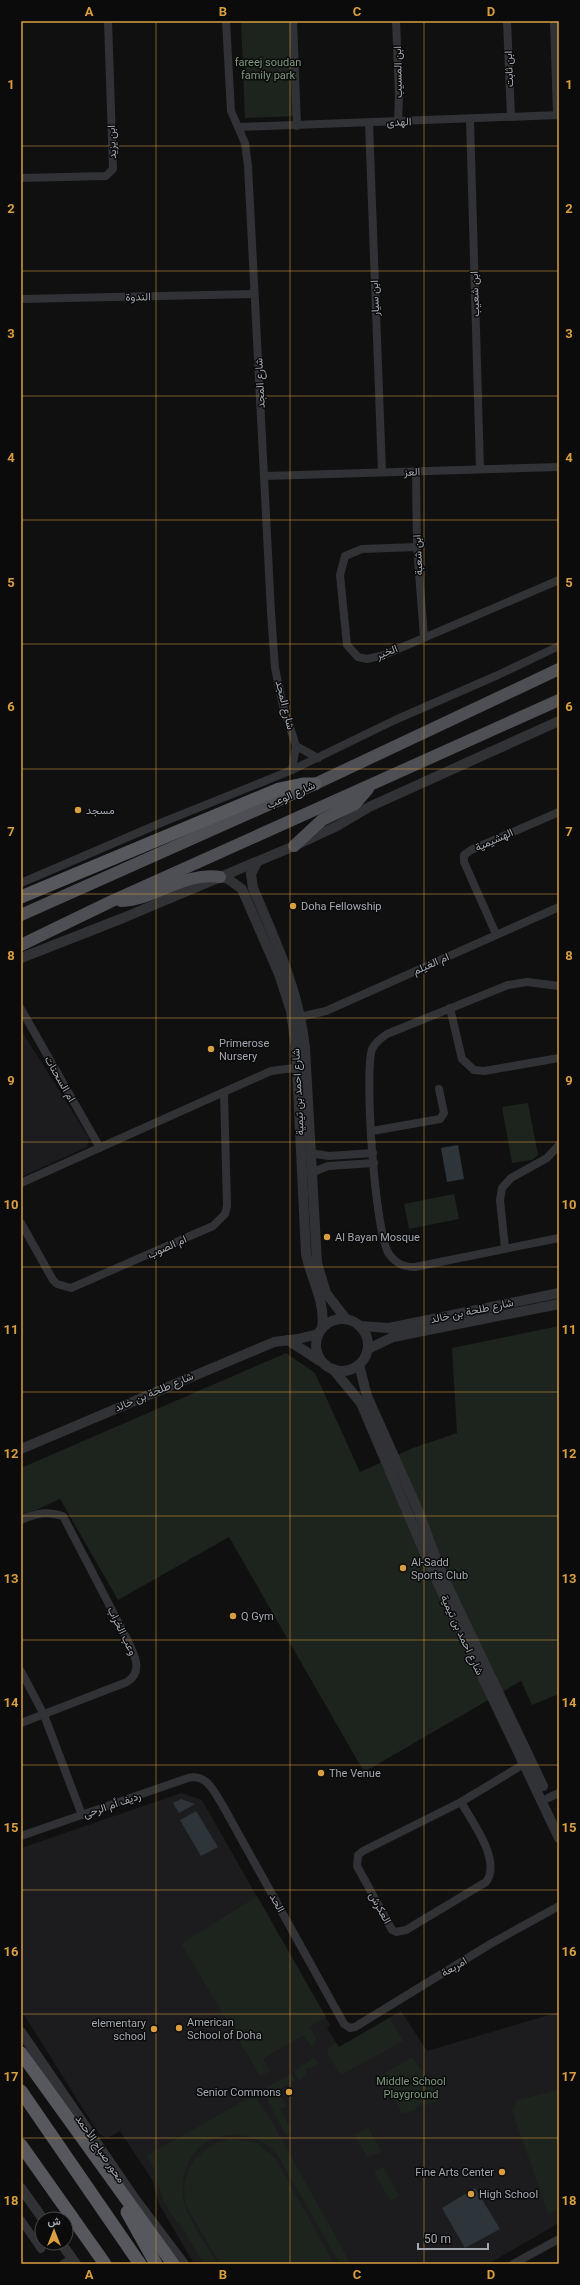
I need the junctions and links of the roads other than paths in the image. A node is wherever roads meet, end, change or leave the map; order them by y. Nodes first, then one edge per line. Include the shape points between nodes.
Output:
1 (108, 21) edge
2 (226, 21) edge
3 (293, 21) edge
4 (396, 21) edge
5 (507, 21) edge
6 (554, 21) edge
7 (558, 115) edge
8 (511, 117) junction
9 (470, 119) junction
10 (398, 122) junction
11 (369, 123) junction
12 (297, 126) junction
13 (239, 127) junction
14 (21, 178) edge
15 (254, 294) junction
16 (21, 299) edge
17 (559, 467) edge
18 (480, 469) junction
19 (382, 472) junction
20 (416, 472) junction
21 (265, 476) junction
22 (417, 547) junction
23 (559, 580) edge
24 (424, 637) junction
25 (559, 646) edge
26 (559, 669) edge
27 (559, 700) edge
28 (559, 721) edge
29 (296, 746) junction
30 (318, 758) junction
31 (292, 770) junction
32 (315, 784) junction
33 (369, 787) junction
34 (559, 812) edge
35 (294, 846) junction
36 (257, 862) junction
37 (220, 877) junction
38 (21, 883) edge
39 (21, 897) edge
40 (112, 901) junction
41 (559, 907) edge
42 (21, 915) edge
43 (496, 934) junction
44 (21, 945) edge
45 (21, 958) edge
46 (559, 986) edge
47 (450, 1008) junction
48 (21, 1009) edge
49 (296, 1018) junction
50 (559, 1058) edge
51 (301, 1067) junction
52 (439, 1089) dead end
53 (224, 1093) junction
54 (372, 1131) junction
55 (559, 1145) edge
56 (100, 1148) junction
57 (310, 1153) junction
58 (373, 1153) junction
59 (338, 1156) junction
60 (374, 1164) junction
61 (338, 1165) junction
62 (311, 1173) junction
63 (21, 1183) edge
64 (21, 1223) edge
65 (559, 1238) edge
66 (505, 1248) junction
67 (559, 1293) edge
68 (559, 1304) edge
69 (346, 1319) junction
70 (360, 1326) junction
71 (320, 1331) junction
72 (288, 1340) junction
73 (368, 1349) junction
74 (324, 1364) junction
75 (359, 1365) junction
76 (333, 1369) junction
77 (21, 1449) edge
78 (21, 1520) edge
79 (21, 1671) edge
80 (44, 1714) junction
81 (21, 1723) edge
82 (528, 1762) junction
83 (204, 1778) joint
84 (559, 1793) edge
85 (548, 1798) junction
86 (461, 1802) junction
87 (82, 1815) junction
88 (559, 1820) edge
89 (21, 1836) edge
90 (559, 1838) edge
91 (559, 1906) edge
92 (350, 2028) joint
93 (21, 2032) edge
94 (21, 2052) edge
95 (21, 2091) edge
96 (21, 2145) edge
97 (101, 2150) junction
98 (21, 2188) edge
99 (37, 2211) edge
100 (21, 2220) edge
101 (34, 2238) edge
102 (559, 2239) edge
103 (65, 2251) edge
104 (70, 2262) edge
105 (105, 2264) edge
106 (140, 2264) edge
107 (156, 2264) edge
108 (173, 2264) edge
109 (184, 2264) edge
110 (513, 2264) edge

1 - 14 street, ابن يزيد via 113,169 106,176
2 - 13 street, شارع المجد via 229,95 231,111
3 - 12 street
4 - 10 street, ابن المسيب via 400,96
5 - 8 street, ابن ثابت
6 - 7 street
7 - 8 street, الهدى
8 - 9 street, الهدى
9 - 10 street, الهدى
9 - 18 street, ابن شعيب
10 - 11 street, الهدى
11 - 12 street, الهدى
11 - 19 street, ابن سيار
12 - 13 street, الهدى
13 - 15 street, شارع المجد via 248,166
15 - 16 street, الندوة
15 - 21 street, شارع المجد
17 - 18 street, العز
18 - 20 street, العز
19 - 20 street, العز
19 - 21 street, العز
20 - 22 street, ابن شعبة
21 - 29 street, شارع المجد via 275,668 283,706
22 - 24 street, ابن شعبة
22 - 24 street, الخير via 362,549 345,556 340,575 347,645 358,657 367,659 384,655
23 - 24 street, الخير
25 - 30 street, شارع الوعب via 395,720
26 - 32 main road, شارع الوعب
27 - 33 main road
28 - 35 street via 369,806 337,826
29 - 30 street
29 - 31 street, شارع المجد
30 - 31 street, شارع الوعب
31 - 38 street, شارع الوعب
32 - 39 highway via 280,789
32 - 42 main road, شارع الوعب
33 - 35 main road via 355,804 322,820
33 - 40 main road
34 - 43 street, الهشيمية via 464,855 464,862
35 - 36 street
36 - 37 street
36 - 49 street, شارع احمد بن تيمية via 251,874 253,888 288,971
37 - 40 main road via 199,876 144,898
37 - 45 street
37 - 49 street, شارع احمد بن تيمية via 232,881 242,889
40 - 44 main road
41 - 43 street, ام الغيلم
43 - 49 street, ام الغيلم via 334,1007
46 - 47 street via 527,982 508,985
47 - 50 street via 462,1058 467,1066 474,1070 484,1071
47 - 54 street via 387,1034 373,1048 369,1068
48 - 56 street, ام السحنات
49 - 51 street, شارع احمد بن تيمية
51 - 53 street via 271,1071
51 - 57 street, شارع احمد بن تيمية
51 - 71 street, شارع احمد بن تيمية via 306,1254 323,1311
52 - 54 street via 444,1113 440,1119
53 - 56 street
53 - 64 street, ام الصوب via 227,1206 225,1214 213,1226 71,1288 57,1284 53,1280
54 - 58 street
55 - 66 street via 547,1158 511,1178 502,1188 500,1200
56 - 63 street
57 - 59 street
57 - 62 street, شارع احمد بن تيمية
58 - 59 street
58 - 60 street
59 - 61 street
60 - 61 street
60 - 66 street via 381,1229 389,1254 405,1267
61 - 62 street
62 - 69 street, شارع احمد بن تيمية via 317,1263 326,1293
65 - 66 street
67 - 70 street, شارع طلحة بن خالد via 389,1328
68 - 73 street, شارع طلحة بن خالد via 393,1337
69 - 70 street
69 - 71 street via 333,1321
70 - 73 street via 365,1333
71 - 72 street, شارع طلحة بن خالد
71 - 74 street via 317,1353
72 - 74 street
72 - 77 street, شارع طلحة بن خالد via 274,1342
73 - 75 street
74 - 76 street
75 - 76 street via 347,1370
75 - 82 street, شارع احمد بن تيمية via 367,1396 418,1510 442,1572
76 - 82 street, شارع احمد بن تيمية via 361,1404 434,1575
78 - 80 street, وعب الخراب via 38,1513 50,1512 63,1516 136,1660 136,1673 127,1682
79 - 80 street
80 - 81 street, وعب الخراب
80 - 87 street
82 - 85 street, شارع احمد بن تيمية
82 - 86 street, العكرش
82 - 90 street, شارع احمد بن تيمية
83 - 87 street, رديف أم الرحى via 188,1778
83 - 92 street, الحد via 223,1806 344,2024
84 - 85 street
85 - 88 street, شارع احمد بن تيمية
86 - 86 street, العكرش via 486,1847 492,1875 480,1886 406,1930 392,1930 357,1866 358,1855
87 - 89 street, رديف أم الرحى
91 - 92 street, امربعة
93 - 97 street, محور صباح الأحمد
94 - 108 highway
95 - 106 highway
96 - 105 highway
97 - 107 highway via 104,2163 128,2214
97 - 109 street, محور صباح الأحمد
98 - 99 street
100 - 101 street
102 - 110 street
103 - 104 street

